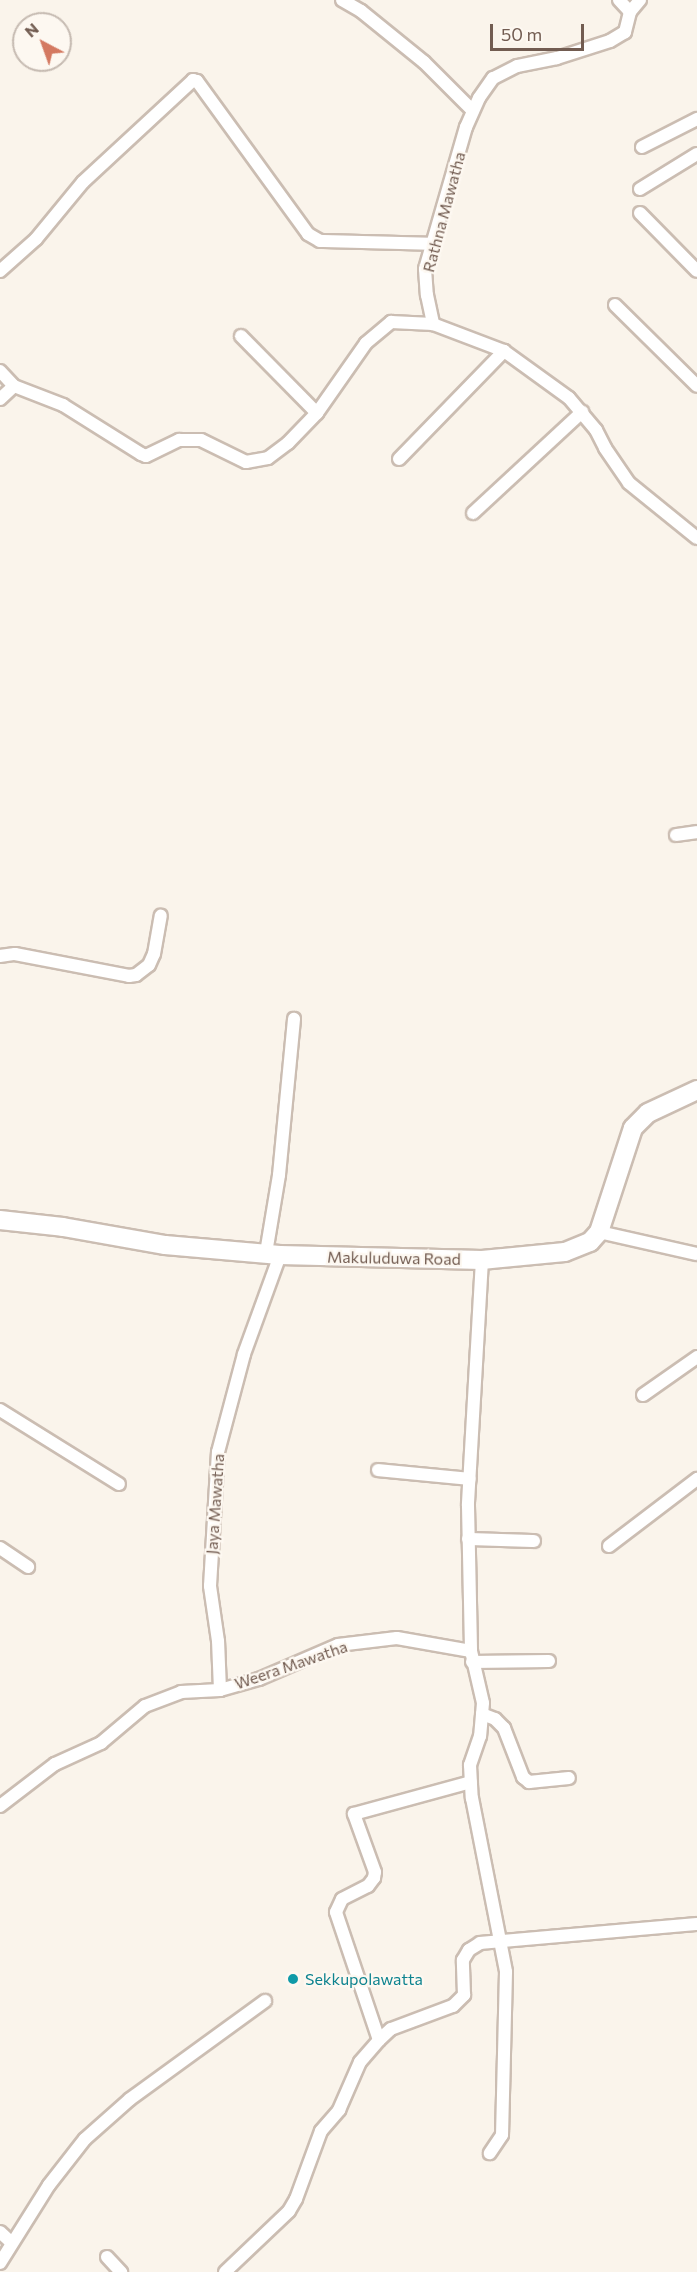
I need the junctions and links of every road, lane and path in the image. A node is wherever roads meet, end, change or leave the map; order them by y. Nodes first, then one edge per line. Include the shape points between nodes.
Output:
1 (342, 0) edge
2 (619, 0) edge
3 (639, 1) edge
4 (630, 12) junction
5 (473, 111) junction
6 (697, 119) edge
7 (642, 147) dead end
8 (697, 154) edge
9 (640, 189) dead end
10 (640, 213) dead end
11 (433, 244) junction
12 (0, 271) edge
13 (697, 271) edge
14 (615, 305) dead end
15 (433, 324) junction
16 (241, 336) dead end
17 (504, 351) junction
18 (0, 371) edge
19 (14, 386) junction
20 (697, 386) edge
21 (0, 399) edge
22 (582, 412) junction
23 (317, 413) junction
24 (399, 459) dead end
25 (473, 513) dead end
26 (695, 533) edge
27 (697, 832) edge
28 (676, 835) dead end
29 (161, 916) dead end
30 (0, 956) edge
31 (294, 1019) dead end
32 (697, 1090) edge
33 (0, 1220) edge
34 (599, 1232) junction
35 (273, 1254) junction
36 (697, 1254) edge
37 (482, 1260) junction
38 (697, 1357) edge
39 (643, 1395) dead end
40 (0, 1410) edge
41 (378, 1470) dead end
42 (470, 1479) junction
43 (697, 1479) edge
44 (119, 1484) dead end
45 (468, 1539) junction
46 (534, 1541) dead end
47 (609, 1546) dead end
48 (0, 1548) edge
49 (28, 1567) dead end
50 (472, 1657) junction
51 (549, 1661) dead end
52 (219, 1690) junction
53 (482, 1714) junction
54 (569, 1778) dead end
55 (471, 1782) junction
56 (0, 1806) edge
57 (697, 1924) edge
58 (498, 1941) junction
59 (265, 2001) dead end
60 (379, 2040) junction
61 (490, 2153) dead end
62 (0, 2232) edge
63 (12, 2243) junction
64 (107, 2257) dead end
65 (0, 2263) edge
66 (121, 2272) edge
67 (225, 2272) edge

1 - 5 street via 424,62
2 - 4 street
3 - 4 street, Rathna Mawatha
4 - 5 street, Rathna Mawatha via 625,32 610,41 518,66 493,78
5 - 11 street, Rathna Mawatha
6 - 7 street
8 - 9 street
10 - 13 street
11 - 12 street via 320,241 308,234 193,80 83,182 36,239
11 - 15 street, Rathna Mawatha via 425,269
14 - 20 street
15 - 17 street
15 - 23 street via 391,322 366,343
16 - 23 street
17 - 22 street via 569,398
17 - 24 street
18 - 19 street
19 - 21 street
19 - 23 street via 63,405 146,456 185,439 201,440 246,462 268,458 288,444
22 - 25 street
22 - 26 street via 629,483
27 - 28 street
29 - 30 street via 154,954 149,965 136,975 15,954
31 - 35 street, Jaya Mawatha
32 - 34 street via 648,1113 633,1128
33 - 35 street, Makuluduwa Road via 165,1245
34 - 36 street
34 - 37 street, Makuluduwa Road via 581,1247 565,1252
35 - 37 street, Makuluduwa Road
35 - 52 street, Jaya Mawatha via 218,1452 210,1586 218,1641
37 - 42 street
38 - 39 street
40 - 44 street
41 - 42 street
42 - 45 street
43 - 47 street
45 - 46 street
45 - 50 street
48 - 49 street
50 - 51 street, Weera Mawatha
50 - 52 street, Weera Mawatha via 397,1638 338,1646 259,1679
50 - 53 street
52 - 56 street, Weera Mawatha via 182,1692 145,1706 101,1743 55,1764
53 - 54 street via 504,1728 523,1777 529,1782
53 - 55 street via 480,1736 470,1765
55 - 58 street
55 - 60 street via 354,1814 374,1878 368,1886 342,1899 336,1912
57 - 58 street
58 - 60 street via 480,1943 469,1950 464,1960 464,1995 453,2006 391,2029
58 - 61 street via 506,1972 502,2135
59 - 63 street via 130,2099 85,2139 49,2185
60 - 67 street via 360,2062 339,2110 321,2132 289,2211
62 - 63 street
63 - 65 street
64 - 66 street

